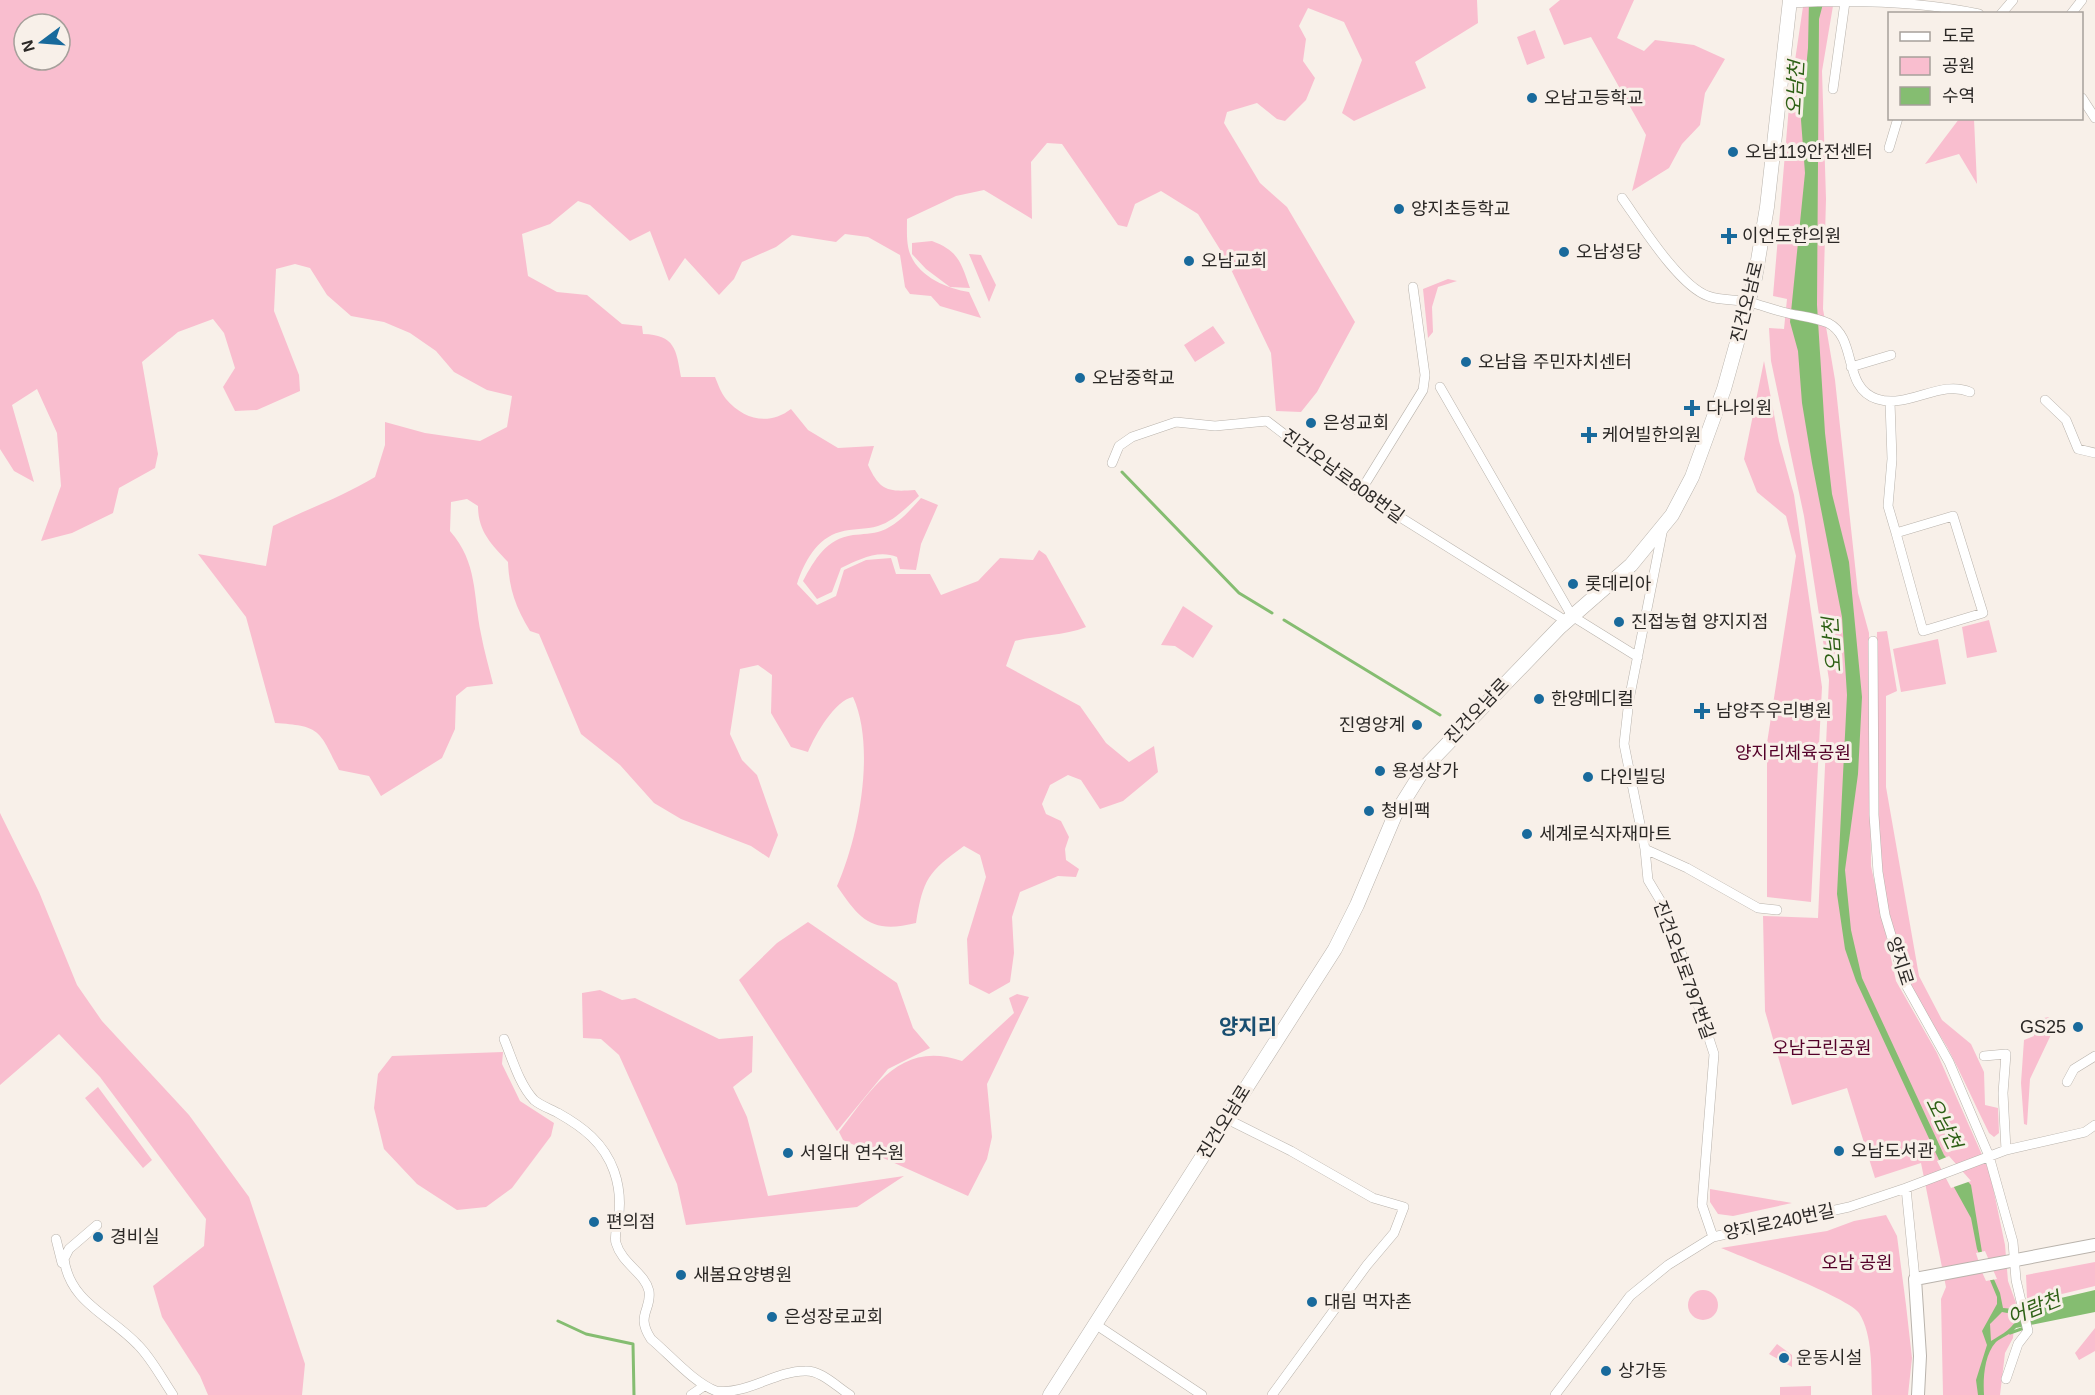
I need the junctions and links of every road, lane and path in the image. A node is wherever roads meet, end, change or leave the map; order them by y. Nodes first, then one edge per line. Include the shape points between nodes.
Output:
1 (2013, 0) edge
2 (2082, 0) edge
3 (1794, 2) edge
4 (1845, 2) junction
5 (1878, 2) edge
6 (1945, 7) edge
7 (1969, 12) edge
8 (2003, 12) edge
9 (2073, 12) edge
10 (1833, 89) dead end
11 (2083, 100) edge
12 (2095, 118) edge
13 (1897, 120) edge
14 (1889, 148) dead end
15 (1622, 198) dead end
16 (1413, 288) dead end
17 (1749, 302) junction
18 (1891, 355) dead end
19 (1851, 367) junction
20 (1440, 387) dead end
21 (1970, 392) dead end
22 (2045, 400) dead end
23 (1890, 402) junction
24 (2095, 453) edge
25 (1112, 463) dead end
26 (1360, 492) junction
27 (1663, 528) junction
28 (1896, 533) junction
29 (1569, 619) junction
30 (1873, 641) dead end
31 (1638, 657) junction
32 (1645, 849) junction
33 (1777, 910) dead end
34 (504, 1039) dead end
35 (1984, 1056) dead end
36 (2095, 1056) edge
37 (2067, 1082) dead end
38 (1227, 1119) junction
39 (2095, 1125) edge
40 (2006, 1150) junction
41 (1989, 1156) junction
42 (1906, 1188) junction
43 (97, 1225) dead end
44 (1713, 1237) junction
45 (56, 1239) dead end
46 (2095, 1245) edge
47 (2016, 1261) junction
48 (66, 1273) junction
49 (1914, 1279) junction
50 (1095, 1324) junction
51 (2006, 1380) dead end
52 (704, 1386) junction
53 (748, 1392) edge
54 (173, 1395) edge
55 (692, 1395) edge
56 (850, 1395) edge
57 (1050, 1395) edge
58 (1202, 1395) edge
59 (1272, 1395) edge
60 (1555, 1395) edge
61 (1918, 1395) edge

1 - 8 street
2 - 9 street
3 - 4 street
3 - 17 main road, 진건오남로 via 1767,207
4 - 5 street
4 - 10 street
5 - 6 street
6 - 7 street
11 - 12 street
13 - 14 street
15 - 17 street via 1678,273 1707,296
16 - 26 street via 1425,375 1423,390
17 - 19 street via 1828,323 1839,332
17 - 27 main road, 진건오남로 via 1712,428 1692,477
18 - 19 street
19 - 23 street via 1857,384 1868,396
20 - 29 street
21 - 23 street via 1950,388
22 - 24 street via 2066,420 2078,449
23 - 28 street via 1892,459 1888,506
25 - 26 street, 진건오남로808번길 via 1119,446 1132,437 1176,422 1215,426 1267,421
26 - 29 street, 진건오남로808번길
27 - 29 main road, 진건오남로 via 1610,585
27 - 31 street, 진건오남로797번길
28 - 28 street via 1923,631 1983,614 1953,516
29 - 31 street, 진건오남로808번길
29 - 38 main road, 진건오남로 via 1418,776 1395,815 1358,905 1335,949
30 - 41 street, 양지로 via 1874,815 1885,915 1906,985 1949,1062
31 - 32 street, 진건오남로797번길 via 1624,744
32 - 33 street via 1758,908
32 - 44 street, 진건오남로797번길 via 1648,880 1681,952 1714,1054 1702,1205
34 - 52 street via 526,1090 536,1102 575,1123 604,1152 620,1192 615,1241 623,1260 648,1289 643,1313 645,1331
35 - 40 street via 2006,1054
36 - 37 street via 2074,1069
38 - 50 main road, 진건오남로
38 - 59 street via 1373,1198 1404,1208 1394,1233
39 - 40 street, 양지로240번길 via 2085,1132
40 - 41 street, 양지로240번길
41 - 42 street, 양지로240번길
41 - 47 street, 양지로
42 - 44 street, 양지로240번길 via 1849,1207
42 - 49 street
43 - 48 street via 69,1249 64,1259
44 - 60 street, 양지로240번길 via 1668,1265 1630,1296
45 - 48 street
46 - 47 street
47 - 49 street
47 - 51 street, 양지로 via 2028,1331 2018,1344
48 - 54 street via 82,1299 139,1345
49 - 61 street via 1920,1356
50 - 57 main road, 진건오남로
50 - 58 street
52 - 53 street via 723,1394
52 - 55 street
53 - 56 street via 806,1371 819,1374

